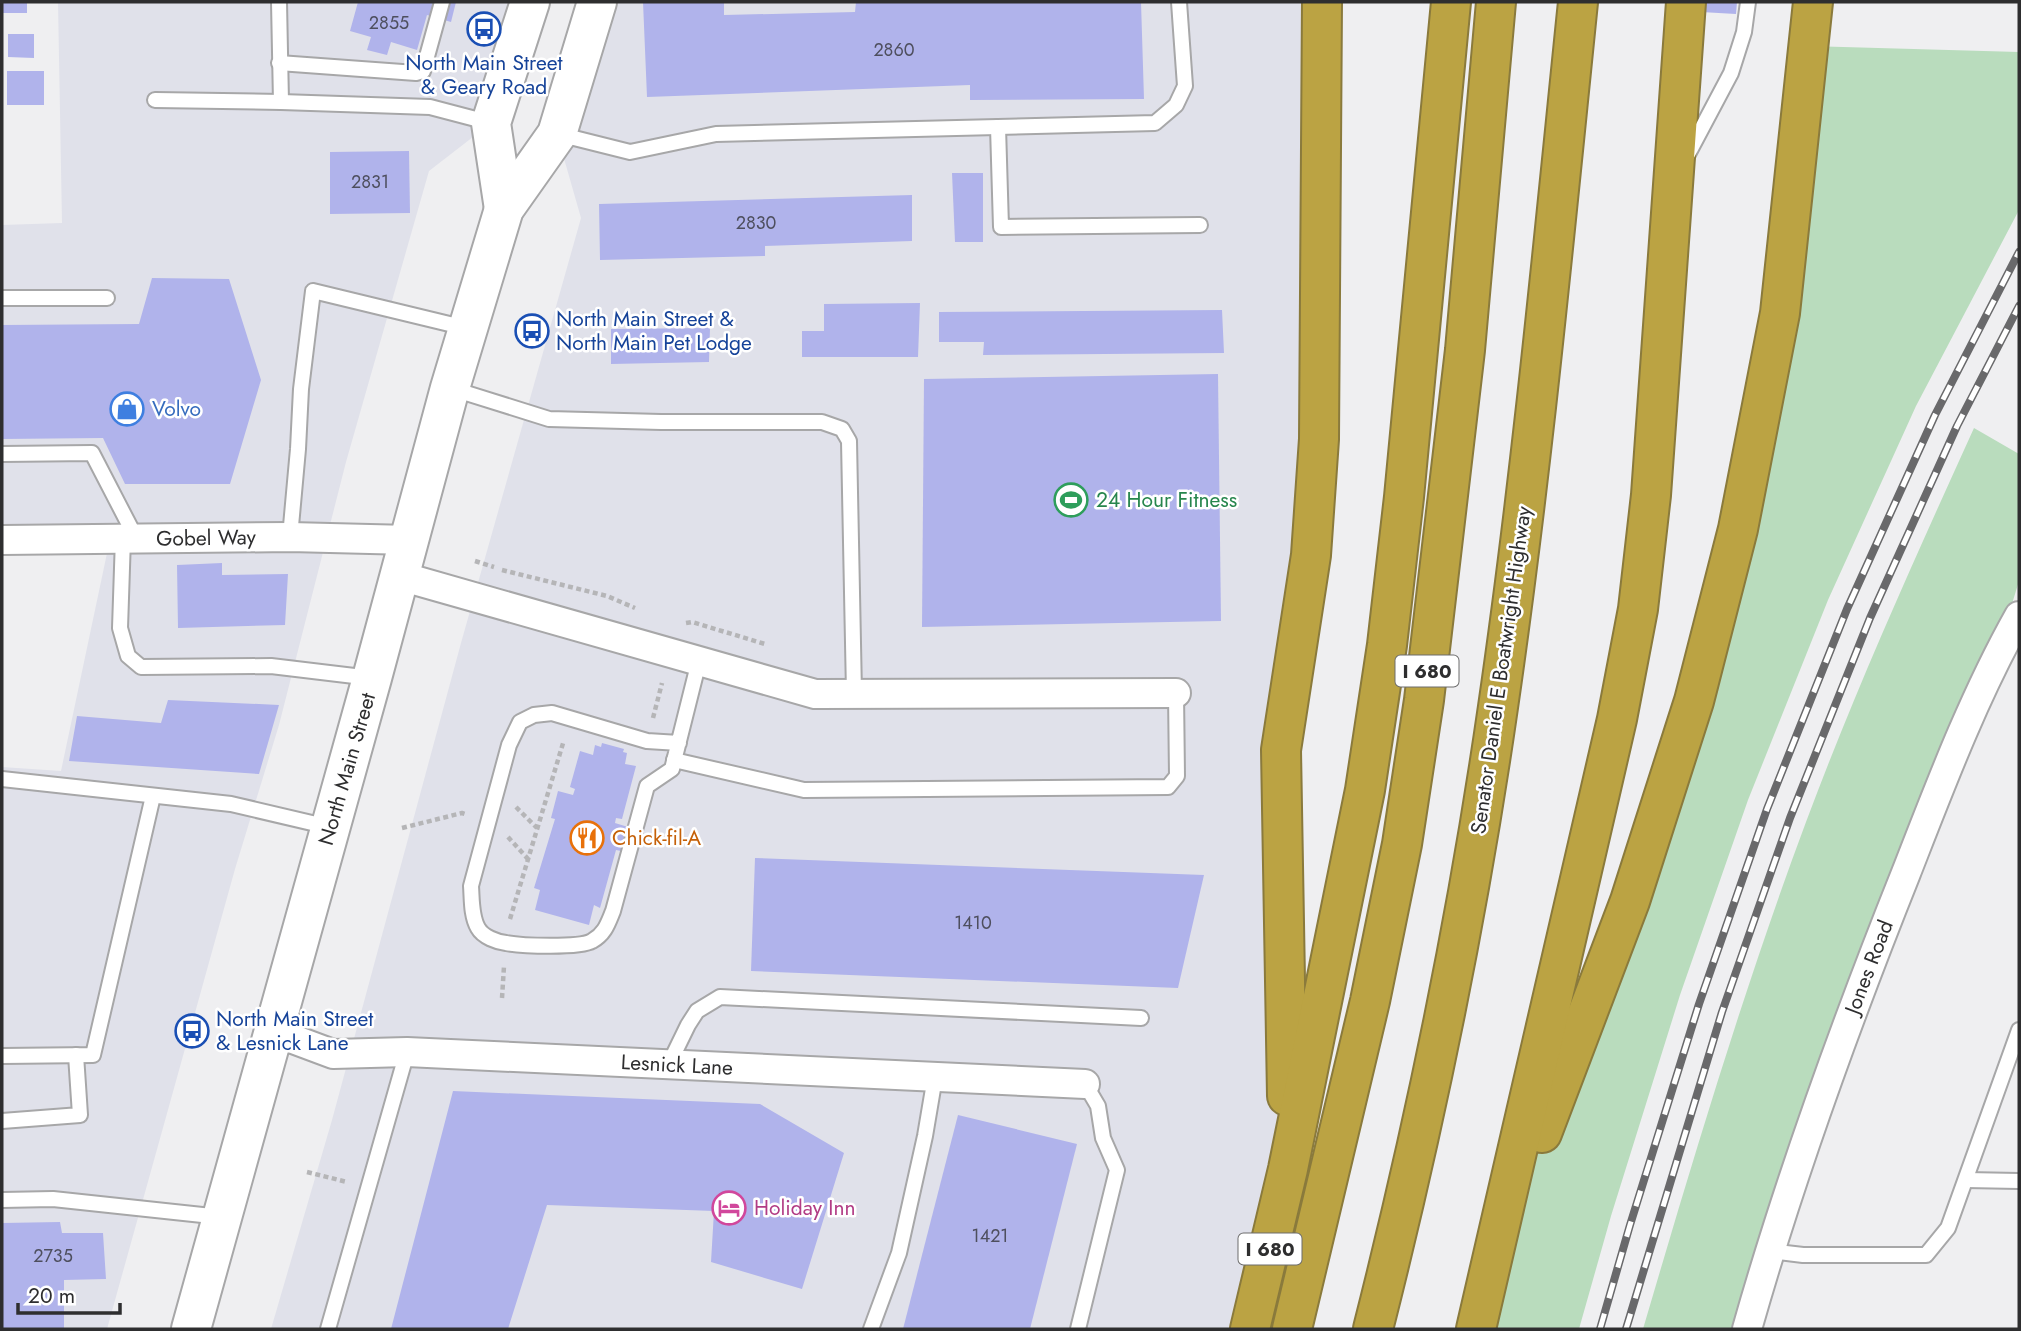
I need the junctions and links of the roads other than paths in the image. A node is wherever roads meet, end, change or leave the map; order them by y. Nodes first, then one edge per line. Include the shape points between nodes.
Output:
1 (279, 2) edge
2 (442, 2) edge
3 (530, 2) edge
4 (597, 2) edge
5 (1179, 2) edge
6 (1321, 2) edge
7 (1451, 2) edge
8 (1496, 2) edge
9 (1578, 2) edge
10 (1686, 2) edge
11 (1748, 2) edge
12 (1813, 2) edge
13 (279, 63) junction
14 (155, 100) dead end
15 (281, 102) junction
16 (491, 123) junction
17 (998, 127) junction
18 (557, 134) junction
19 (1674, 178) junction
20 (504, 209) junction
21 (1200, 225) dead end
22 (2, 298) edge
23 (107, 298) dead end
24 (468, 329) junction
25 (450, 388) junction
26 (2, 454) edge
27 (290, 537) junction
28 (130, 538) junction
29 (2, 540) edge
30 (410, 540) junction
31 (400, 576) junction
32 (2019, 616) edge
33 (699, 661) junction
34 (372, 678) junction
35 (854, 693) junction
36 (1176, 693) joint
37 (679, 743) junction
38 (674, 760) junction
39 (2, 779) edge
40 (153, 796) junction
41 (331, 827) junction
42 (1141, 1018) dead end
43 (2019, 1030) edge
44 (274, 1032) junction
45 (407, 1052) junction
46 (76, 1055) junction
47 (2, 1056) edge
48 (669, 1064) junction
49 (935, 1077) junction
50 (1084, 1084) joint
51 (2, 1121) edge
52 (1288, 1169) junction
53 (1966, 1180) junction
54 (2019, 1181) edge
55 (2, 1200) edge
56 (222, 1217) junction
57 (1769, 1251) junction
58 (1492, 1266) junction
59 (191, 1329) edge
60 (328, 1329) edge
61 (871, 1329) edge
62 (1078, 1329) edge
63 (1250, 1329) edge
64 (1292, 1329) edge
65 (1373, 1329) edge
66 (1476, 1329) edge
67 (1746, 1329) edge

1 - 13 lane
2 - 13 lane via 423,71
3 - 16 main road, North Main Street
4 - 18 main road, North Main Street
5 - 17 lane via 1185,86 1176,105 1155,123
6 - 52 highway via 1319,439 1311,555 1281,750
7 - 52 highway, I 680 via 1387,645 1365,790
8 - 64 highway, I 680 via 1465,350 1410,792 1370,1001
9 - 65 highway, Senator Daniel E Boatwright Highway via 1498,708 1448,1002
10 - 19 highway
11 - 19 lane via 1731,73
12 - 58 highway via 1780,313 1738,529 1701,674 1630,901
13 - 15 lane
14 - 15 lane
15 - 16 lane via 429,107
16 - 20 main road, North Main Street
17 - 18 lane via 716,134 630,152
17 - 21 lane via 1000,227
18 - 20 main road, North Main Street
19 - 58 highway via 1638,609
20 - 24 main road, North Main Street
22 - 23 lane
24 - 25 main road, North Main Street
24 - 27 lane via 313,291
25 - 30 main road, North Main Street
25 - 35 lane via 549,419 822,422 842,429 849,442
26 - 28 lane via 92,453
27 - 28 street, Gobel Way
27 - 30 street, Gobel Way
28 - 29 street, Gobel Way
28 - 34 lane via 120,628 128,656 141,667 271,666
30 - 31 main road, North Main Street
31 - 33 street
31 - 34 main road, North Main Street
32 - 57 street, Jones Road via 1948,767 1863,980
33 - 35 street via 815,694
33 - 37 lane
34 - 41 main road, North Main Street
35 - 36 street
36 - 38 lane via 1177,776 1168,787 804,790
37 - 38 lane
37 - 38 lane via 648,741 552,713 520,722 509,745 471,886 478,928 486,937 505,943 574,946 592,942 605,930 646,786 672,769
39 - 40 lane
40 - 41 lane via 231,804
40 - 46 lane via 93,1055
41 - 44 main road, North Main Street
42 - 48 lane via 720,997 697,1012
43 - 53 lane
44 - 45 street, Lesnick Lane via 333,1054
44 - 56 main road, North Main Street
45 - 48 street, Lesnick Lane
45 - 60 lane
46 - 47 lane
46 - 51 lane via 80,1115
48 - 49 street, Lesnick Lane
49 - 50 street, Lesnick Lane
49 - 61 lane via 899,1252
50 - 62 lane via 1098,1106 1103,1138 1117,1170
52 - 63 highway, I 680
53 - 54 lane
53 - 57 lane via 1948,1228 1926,1255
55 - 56 lane via 53,1199
56 - 59 main road, North Main Street
57 - 67 street, Jones Road
58 - 66 highway

